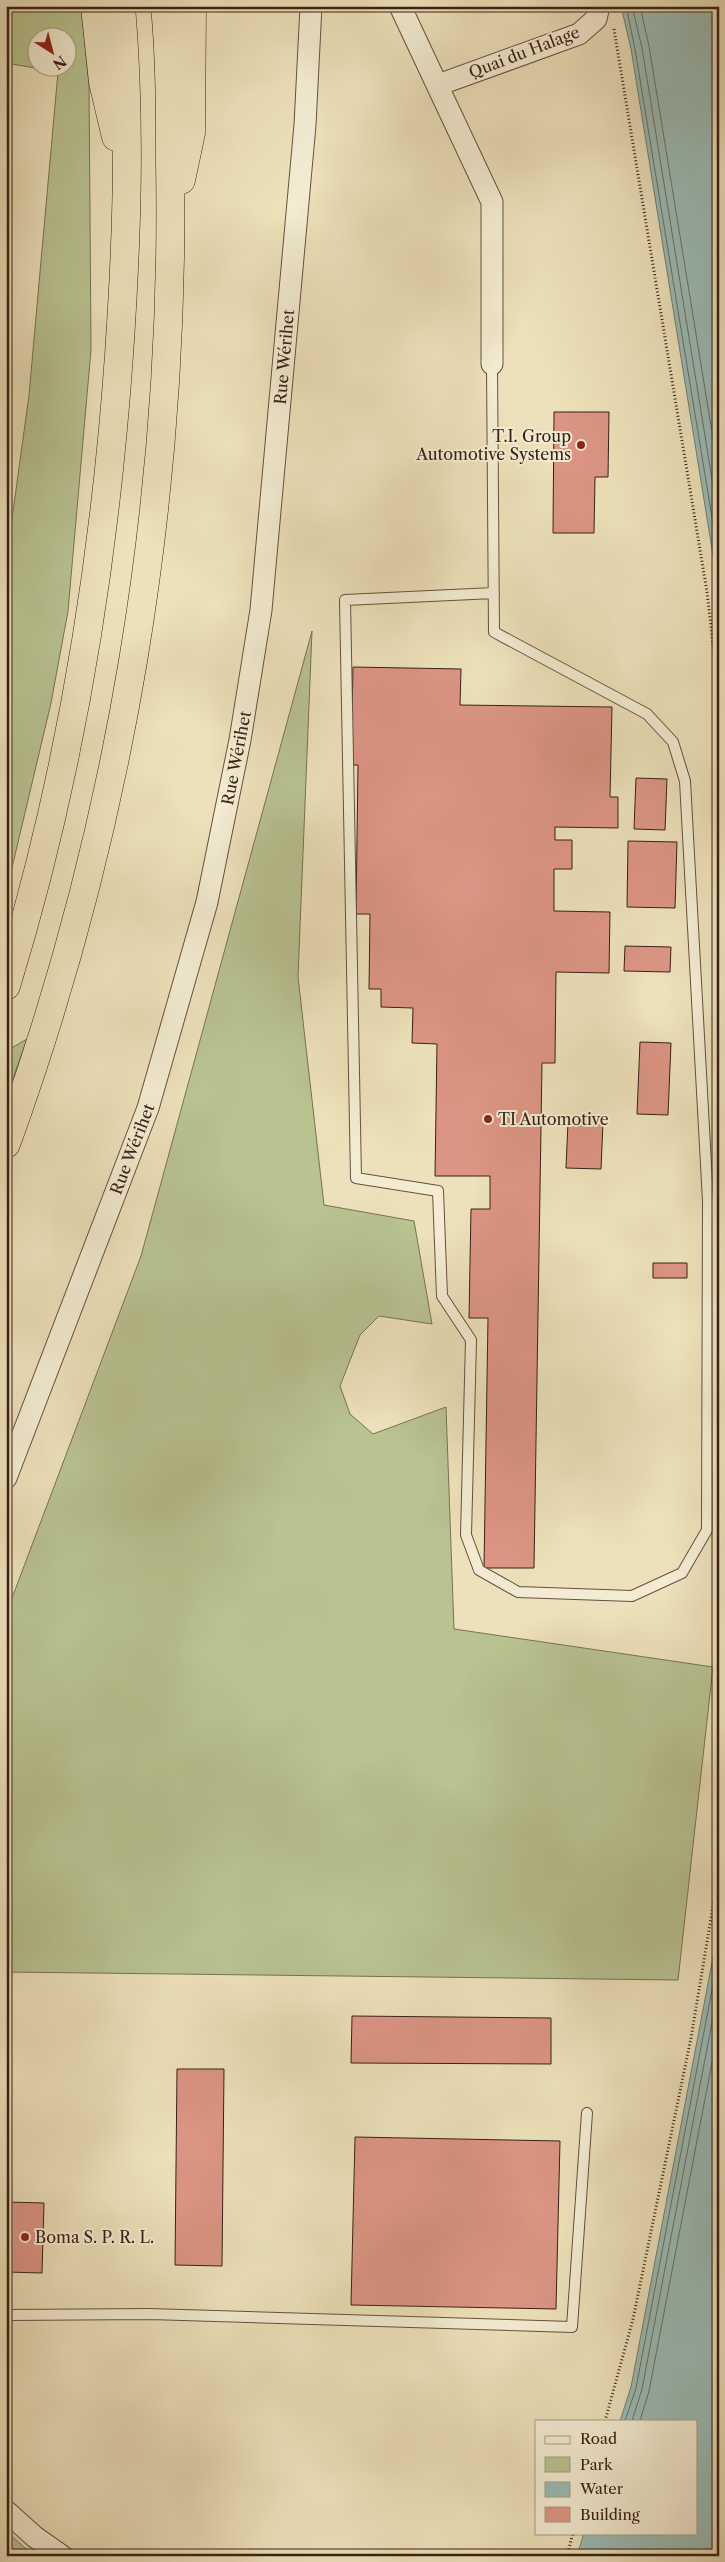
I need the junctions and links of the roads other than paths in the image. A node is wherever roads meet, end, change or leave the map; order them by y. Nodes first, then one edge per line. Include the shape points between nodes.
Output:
1 (95, 6) edge
2 (121, 6) edge
3 (165, 6) edge
4 (192, 6) edge
5 (310, 6) edge
6 (400, 6) edge
7 (606, 14) edge
8 (438, 85) junction
9 (126, 169) junction
10 (171, 223) junction
11 (492, 364) joint
12 (494, 593) junction
13 (6, 986) edge
14 (6, 1144) edge
15 (7, 1473) edge
16 (587, 2113) dead end
17 (6, 2315) edge
18 (6, 2511) edge
19 (62, 2556) edge

1 - 9 highway via 103,82
2 - 9 highway via 127,103
3 - 10 highway
4 - 10 highway via 192,133
5 - 15 street, Rue Wérihet via 305,125 261,610 238,749 207,902 148,1108
6 - 8 street
7 - 8 street, Quai du Halage via 579,34
8 - 11 street via 492,202
9 - 13 highway via 120,335 103,535 60,784
10 - 14 highway via 163,432 150,553 134,656 106,800 71,948
11 - 12 lane
12 - 12 lane via 494,632 648,714 673,742 685,781 708,1202 707,1530 682,1573 632,1596 518,1592 478,1570 466,1536 471,1340 442,1296 438,1191 356,1178 344,600
16 - 17 lane via 572,2327 150,2314
18 - 19 street

